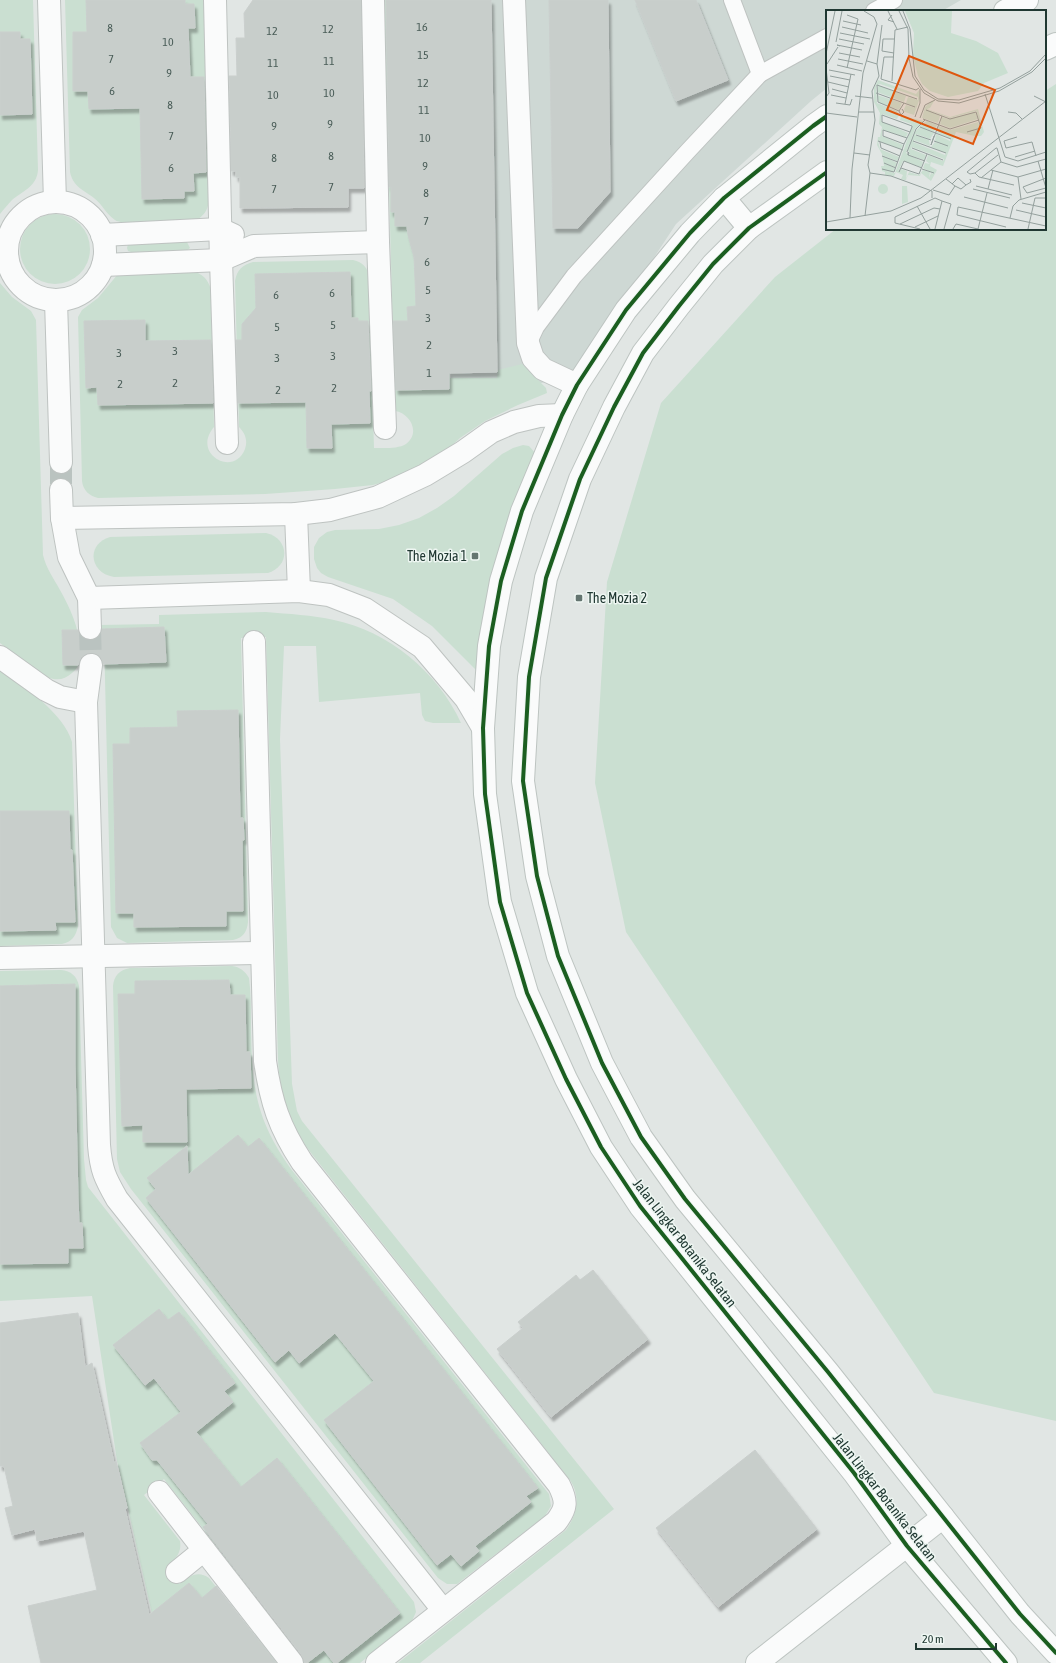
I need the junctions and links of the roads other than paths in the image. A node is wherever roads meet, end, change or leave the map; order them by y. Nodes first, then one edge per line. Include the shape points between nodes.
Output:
1 (49, 0) edge
2 (215, 0) edge
3 (373, 0) edge
4 (514, 0) edge
5 (732, 0) edge
6 (894, 0) edge
7 (1027, 0) edge
8 (876, 10) edge
9 (1007, 10) edge
10 (826, 38) edge
11 (1056, 44) edge
12 (1046, 49) edge
13 (760, 74) junction
14 (826, 117) edge
15 (826, 173) edge
16 (724, 198) junction
17 (55, 202) junction
18 (749, 228) junction
19 (220, 229) junction
20 (102, 235) junction
21 (4, 236) edge
22 (378, 242) junction
23 (254, 246) junction
24 (221, 260) junction
25 (103, 265) junction
26 (4, 266) edge
27 (56, 301) junction
28 (528, 343) junction
29 (577, 385) junction
30 (562, 415) junction
31 (385, 428) dead end
32 (227, 443) dead end
33 (61, 462) tunnel mouth
34 (61, 490) tunnel mouth
35 (296, 514) junction
36 (62, 518) junction
37 (298, 591) junction
38 (89, 598) junction
39 (90, 628) tunnel mouth
40 (254, 642) dead end
41 (0, 657) edge
42 (91, 665) tunnel mouth
43 (86, 702) junction
44 (483, 728) junction
45 (262, 953) junction
46 (94, 956) junction
47 (0, 958) edge
48 (159, 1492) dead end
49 (943, 1517) junction
50 (907, 1546) junction
51 (204, 1550) junction
52 (177, 1572) dead end
53 (442, 1610) junction
54 (1056, 1653) edge
55 (292, 1663) edge
56 (377, 1663) edge
57 (757, 1663) edge
58 (1006, 1663) edge

1 - 17 street
2 - 19 street
3 - 22 street
4 - 28 street
5 - 13 lane
6 - 8 lane
7 - 9 street
10 - 13 lane
11 - 12 street
13 - 28 lane via 574,276 536,327
14 - 16 street, Jalan Lingkar Botanika Selatan
15 - 18 street, Jalan Lingkar Botanika Selatan
16 - 18 street
16 - 29 street, Jalan Lingkar Botanika Selatan via 690,233 626,310
17 - 20 street via 75,206 91,217
17 - 21 street via 35,206 19,218
18 - 49 street, Jalan Lingkar Botanika Selatan via 713,264 642,352 580,478 546,578 529,677 523,781 536,869 558,956 602,1063 641,1137 685,1199 828,1372
19 - 20 street
19 - 23 street
19 - 24 street
20 - 25 street via 105,249
21 - 26 street
22 - 23 street
22 - 31 street
23 - 24 street
24 - 25 street
24 - 32 street
25 - 27 street via 93,284 76,296
26 - 27 street via 18,284 35,296
27 - 33 street
28 - 29 street via 533,358 543,369
29 - 30 street, Jalan Lingkar Botanika Selatan
30 - 35 street via 539,416 514,422 491,432 425,475 378,497 330,510
30 - 44 street, Jalan Lingkar Botanika Selatan via 522,511 501,581 489,646
34 - 36 street
35 - 36 street
35 - 37 street
36 - 38 street via 69,557
37 - 38 street
37 - 44 street via 329,595 365,609 422,647 466,700
38 - 39 street
40 - 45 street
41 - 43 street via 46,690
42 - 43 street
43 - 46 street
44 - 50 street, Jalan Lingkar Botanika Selatan via 485,794 500,902 527,993 566,1079 601,1147 640,1206 854,1473
45 - 46 street
45 - 53 street via 265,1061 275,1113 287,1141 559,1485 563,1494 563,1513 556,1522
46 - 47 street
46 - 53 street via 99,1145 100,1165 105,1178 118,1199
48 - 51 street
49 - 50 street
49 - 54 street, Jalan Lingkar Botanika Selatan via 1020,1614
50 - 57 street
50 - 58 street, Jalan Lingkar Botanika Selatan
51 - 52 street
51 - 55 street
53 - 56 street

